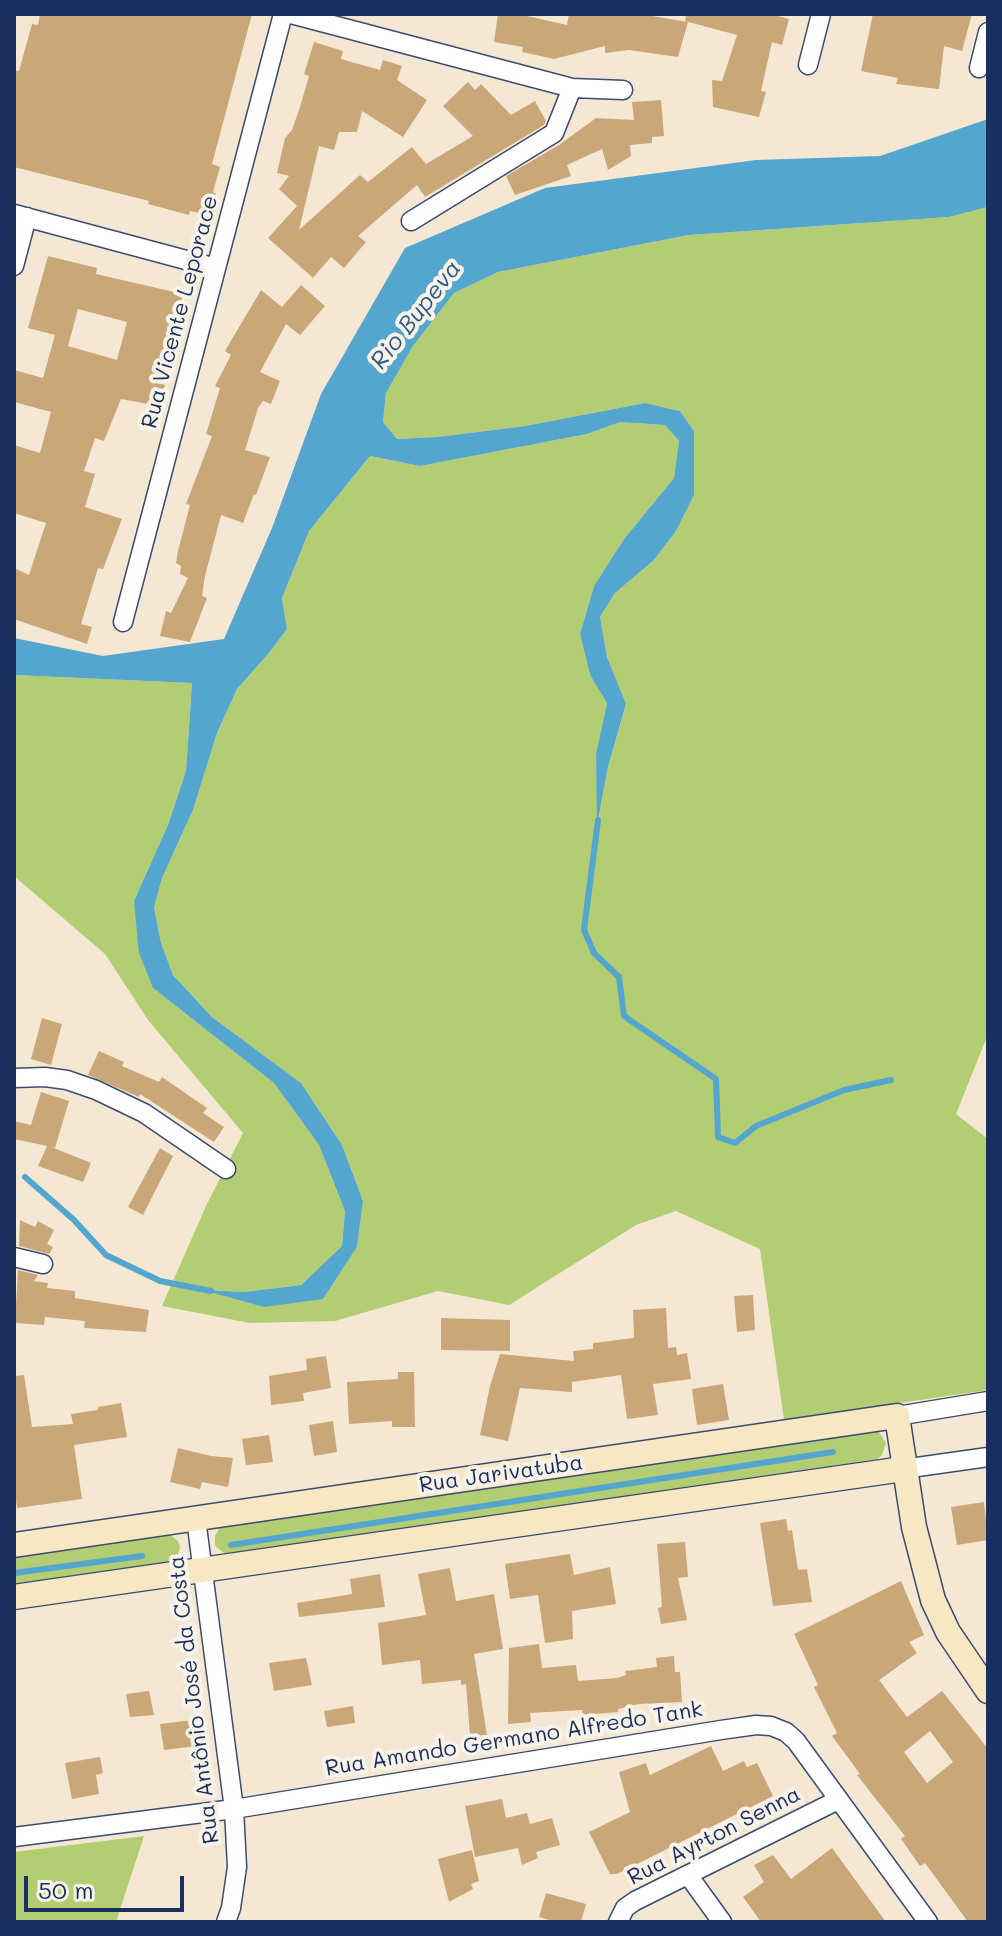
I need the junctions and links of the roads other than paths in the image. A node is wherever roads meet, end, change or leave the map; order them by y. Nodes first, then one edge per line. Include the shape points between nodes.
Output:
1 (283, 14) edge
2 (291, 14) edge
3 (821, 14) edge
4 (988, 32) edge
5 (808, 65) dead end
6 (979, 68) dead end
7 (572, 88) junction
8 (623, 90) dead end
9 (20, 216) edge
10 (411, 221) dead end
11 (14, 266) edge
12 (216, 268) junction
13 (123, 622) dead end
14 (14, 1078) edge
15 (226, 1169) dead end
16 (14, 1257) edge
17 (43, 1264) dead end
18 (988, 1401) edge
19 (897, 1416) junction
20 (988, 1457) edge
21 (903, 1469) junction
22 (196, 1519) junction
23 (14, 1545) edge
24 (203, 1570) junction
25 (14, 1597) edge
26 (988, 1691) edge
27 (838, 1800) junction
28 (234, 1809) junction
29 (14, 1837) edge
30 (688, 1875) junction
31 (226, 1922) edge
32 (618, 1922) edge
33 (722, 1922) edge
34 (928, 1922) edge

1 - 12 street, Rua Vicente Leporace
2 - 7 street
3 - 5 street
4 - 6 street
7 - 8 street
7 - 10 street via 554,133
9 - 11 street
9 - 12 street
12 - 13 street, Rua Vicente Leporace
14 - 15 street via 45,1077 96,1090 144,1113
16 - 17 street
18 - 19 street, Rua Jarivatuba
19 - 21 street
19 - 22 street, Rua Jarivatuba
20 - 21 street
21 - 24 street
21 - 26 street via 933,1600
22 - 23 street, Rua Jarivatuba
22 - 24 street, Rua Antônio José da Costa
24 - 25 street
24 - 28 street, Rua Antônio José da Costa
27 - 28 street, Rua Amando Germano Alfredo Tank via 796,1741 771,1726 756,1725
27 - 30 street, Rua Ayrton Senna
27 - 34 street, Rua Amando Germano Alfredo Tank
28 - 29 street, Rua Amando Germano Alfredo Tank
28 - 31 street, Rua Antônio José da Costa via 237,1867
30 - 32 street, Rua Ayrton Senna via 635,1901
30 - 33 street

